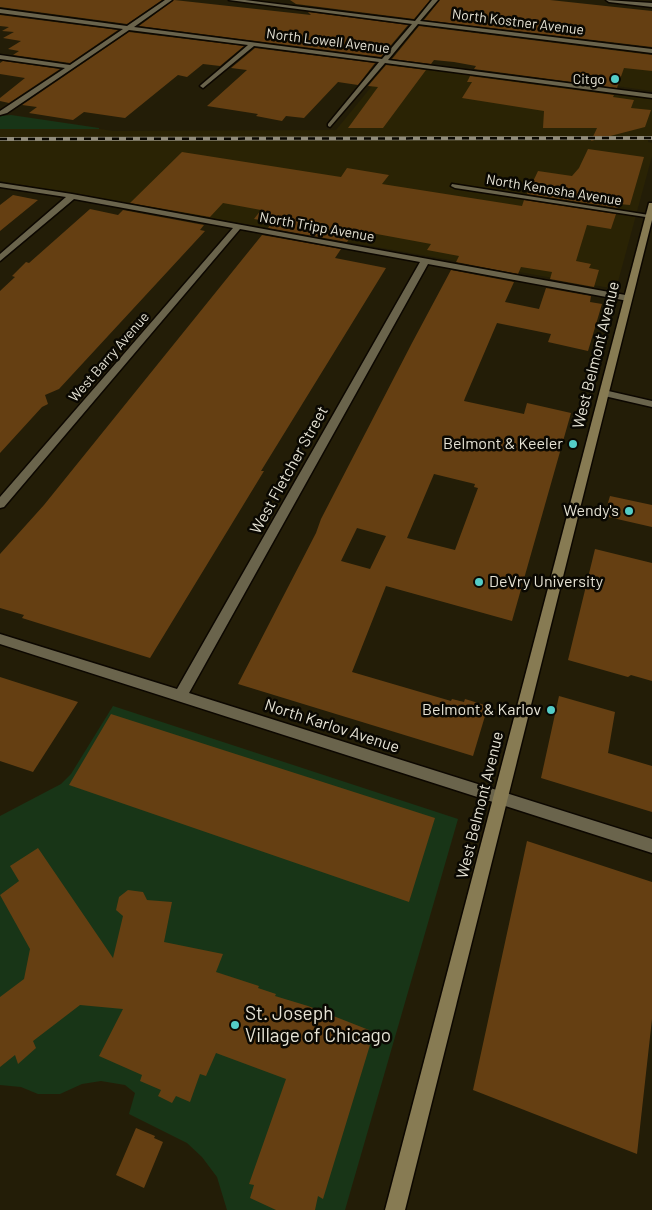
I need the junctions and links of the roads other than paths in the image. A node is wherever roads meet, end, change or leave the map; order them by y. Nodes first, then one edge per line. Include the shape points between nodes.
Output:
1 (169, 0) edge
2 (232, 0) edge
3 (435, 0) edge
4 (609, 0) edge
5 (652, 5) edge
6 (0, 11) edge
7 (417, 22) junction
8 (129, 28) junction
9 (253, 44) junction
10 (652, 50) edge
11 (0, 57) edge
12 (384, 61) junction
13 (71, 68) junction
14 (203, 86) dead end
15 (652, 96) edge
16 (2, 113) edge
17 (330, 125) dead end
18 (0, 185) edge
19 (455, 186) dead end
20 (72, 196) junction
21 (652, 205) edge
22 (649, 217) junction
23 (238, 227) junction
24 (0, 258) edge
25 (425, 261) junction
26 (628, 298) junction
27 (604, 393) junction
28 (652, 404) edge
29 (0, 504) edge
30 (0, 639) edge
31 (180, 696) junction
32 (500, 798) junction
33 (652, 846) edge
34 (395, 1210) edge

1 - 8 street
2 - 7 street, North Kostner Avenue
3 - 7 street
4 - 5 street
6 - 8 street, North Lowell Avenue
7 - 10 street, North Kostner Avenue
7 - 12 street
8 - 9 street, North Lowell Avenue
8 - 13 street
9 - 12 street, North Lowell Avenue
9 - 14 street
11 - 13 street
12 - 15 street, North Lowell Avenue
12 - 17 street
13 - 16 street
18 - 20 street, North Tripp Avenue
19 - 22 street, North Kenosha Avenue
20 - 23 street, North Tripp Avenue
20 - 24 street
21 - 22 main road, West Belmont Avenue
22 - 26 main road, West Belmont Avenue
23 - 25 street, North Tripp Avenue
23 - 29 street, West Barry Avenue
25 - 26 street, North Tripp Avenue
25 - 31 street, West Fletcher Street
26 - 27 main road, West Belmont Avenue
27 - 28 street
27 - 32 main road, West Belmont Avenue
30 - 31 street, North Karlov Avenue
31 - 32 street, North Karlov Avenue
32 - 33 street, North Karlov Avenue
32 - 34 main road, West Belmont Avenue

